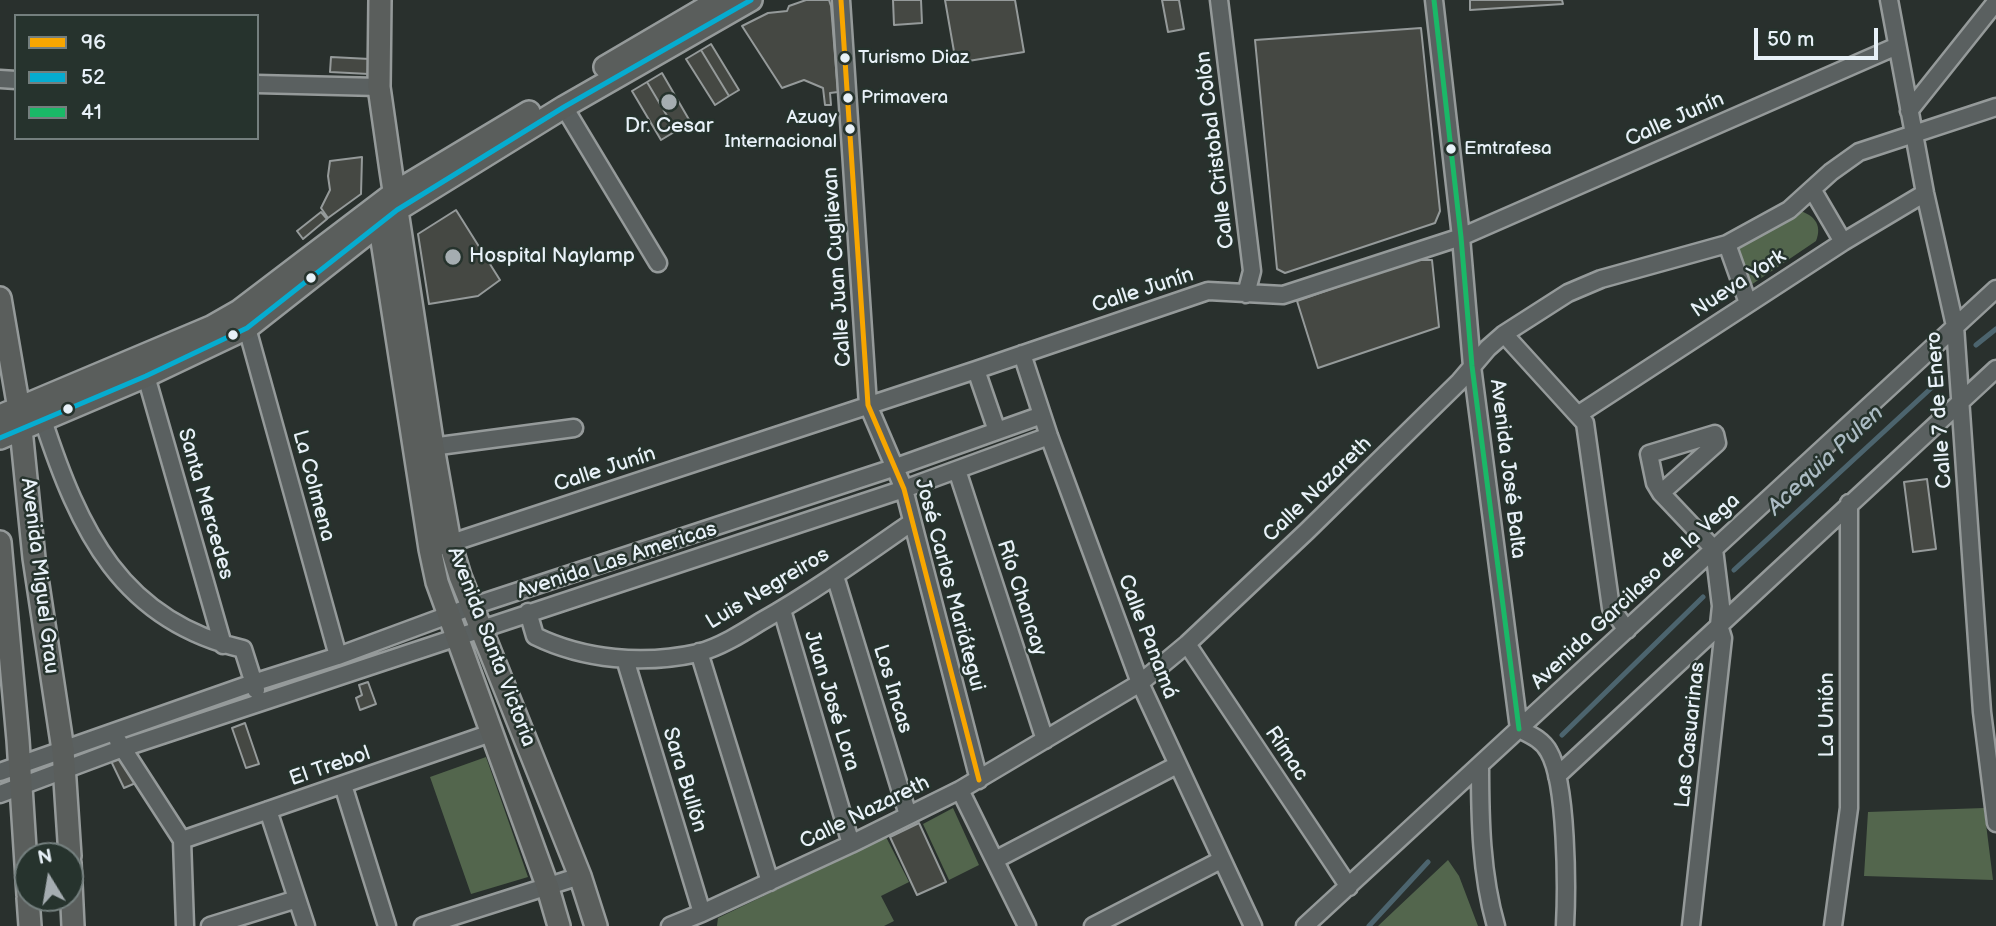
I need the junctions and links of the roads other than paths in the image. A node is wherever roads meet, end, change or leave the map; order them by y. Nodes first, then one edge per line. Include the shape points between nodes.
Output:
1 (380, 0) edge
2 (719, 0) edge
3 (751, 0) edge
4 (841, 0) edge
5 (1219, 0) edge
6 (1434, 0) edge
7 (1889, 0) edge
8 (1996, 2) edge
9 (1898, 46) junction
10 (259, 84) edge
11 (379, 87) junction
12 (564, 107) junction
13 (1996, 107) edge
14 (1909, 111) junction
15 (1913, 134) junction
16 (1812, 189) junction
17 (1925, 193) junction
18 (387, 208) junction
19 (1461, 237) junction
20 (1843, 242) junction
21 (1727, 244) junction
22 (658, 263) dead end
23 (1996, 289) edge
24 (1246, 294) junction
25 (0, 298) edge
26 (1748, 303) junction
27 (1955, 326) junction
28 (247, 328) junction
29 (1504, 334) junction
30 (1022, 354) junction
31 (1472, 366) junction
32 (1996, 369) edge
33 (976, 370) junction
34 (146, 376) junction
35 (1960, 401) junction
36 (868, 405) junction
37 (1579, 414) junction
38 (1042, 415) junction
39 (13, 418) edge
40 (43, 420) junction
41 (575, 428) dead end
42 (997, 431) junction
43 (1049, 436) junction
44 (0, 438) edge
45 (424, 448) junction
46 (896, 467) junction
47 (957, 470) junction
48 (904, 489) junction
49 (1661, 493) junction
50 (1849, 503) junction
51 (912, 522) junction
52 (0, 542) edge
53 (450, 543) junction
54 (430, 549) junction
55 (1714, 549) junction
56 (835, 576) junction
57 (473, 606) junction
58 (782, 610) junction
59 (528, 612) junction
60 (448, 616) junction
61 (1719, 625) junction
62 (482, 628) junction
63 (1628, 630) junction
64 (456, 637) junction
65 (1187, 644) junction
66 (223, 645) junction
67 (699, 652) junction
68 (338, 656) junction
69 (625, 659) junction
70 (253, 683) junction
71 (1140, 683) junction
72 (259, 703) junction
73 (1989, 709) edge
74 (1519, 729) junction
75 (112, 733) junction
76 (491, 733) junction
77 (1045, 740) junction
78 (123, 748) junction
79 (64, 759) junction
80 (1177, 765) junction
81 (1480, 765) junction
82 (14, 774) edge
83 (1558, 776) junction
84 (979, 780) junction
85 (343, 785) junction
86 (960, 790) junction
87 (0, 794) edge
88 (268, 810) junction
89 (908, 815) junction
90 (1996, 823) edge
91 (182, 841) junction
92 (22, 842) edge
93 (69, 842) edge
94 (851, 844) junction
95 (995, 860) junction
96 (1221, 860) junction
97 (580, 876) junction
98 (771, 881) junction
99 (547, 886) junction
100 (1349, 887) junction
101 (297, 899) junction
102 (708, 916) edge
103 (185, 926) edge
104 (210, 926) edge
105 (306, 926) edge
106 (387, 926) edge
107 (423, 926) edge
108 (559, 926) edge
109 (596, 926) edge
110 (670, 926) edge
111 (1027, 926) edge
112 (1093, 926) edge
113 (1253, 926) edge
114 (1305, 926) edge
115 (1496, 926) edge
116 (1564, 926) edge
117 (1691, 926) edge
118 (1833, 926) edge

1 - 11 main road, Avenida Santa Victoria
2 - 18 main road
3 - 12 main road
4 - 36 street, Calle Juan Cuglievan
5 - 24 street, Calle Cristobal Colón via 1252,271
6 - 19 street, Avenida José Balta
7 - 9 street, Calle 7 de Enero
8 - 14 street
9 - 14 street, Calle 7 de Enero
9 - 19 street, Calle Junín
10 - 11 street
11 - 18 main road, Avenida Santa Victoria
12 - 18 main road
12 - 22 street
13 - 15 street, Calle Nazareth
14 - 15 street, Calle 7 de Enero
15 - 16 street, Calle Nazareth via 1859,152
15 - 17 street, Calle 7 de Enero
16 - 20 street
16 - 21 street, Calle Nazareth via 1777,217
17 - 20 street, Nueva York
17 - 27 street, Calle 7 de Enero
18 - 28 main road
18 - 39 main road via 211,327
18 - 45 main road, Avenida Santa Victoria
19 - 24 street, Calle Junín via 1283,295
19 - 31 street, Avenida José Balta
20 - 26 street, Nueva York
21 - 26 street
21 - 29 street, Calle Nazareth via 1601,279 1569,293
23 - 27 street, Avenida Garcilaso de la Vega
24 - 30 street, Calle Junín via 1208,291
25 - 39 main road, Avenida Miguel Grau
26 - 37 street, Nueva York
27 - 35 street, Calle 7 de Enero
27 - 55 street, Avenida Garcilaso de la Vega
28 - 34 main road
28 - 68 street, La Colmena
29 - 31 street, Calle Nazareth
29 - 37 street
30 - 33 street, Calle Junín
30 - 38 street, Calle Panamá
31 - 65 street, Calle Nazareth
31 - 74 street, Avenida José Balta
32 - 35 street
33 - 36 street, Calle Junín
33 - 42 street
34 - 40 main road
34 - 66 street, Santa Mercedes
35 - 50 street
35 - 73 street, Calle 7 de Enero
36 - 46 street, José Carlos Mariátegui
36 - 53 street, Calle Junín
37 - 63 street via 1585,423 1611,608
38 - 42 street, Avenida Las Americas
38 - 43 street, Calle Panamá
39 - 40 main road
39 - 44 main road
39 - 79 main road, Avenida Miguel Grau
40 - 66 street via 79,516 113,567 153,610 183,629
41 - 45 street
42 - 46 street, Avenida Las Americas
43 - 47 street, Avenida Las Americas
43 - 71 street, Calle Panamá
45 - 53 main road, Avenida Santa Victoria
45 - 54 main road, Avenida Santa Victoria
46 - 48 street, José Carlos Mariátegui
46 - 57 street, Avenida Las Americas
47 - 48 street, Avenida Las Americas
47 - 77 street, Río Chancay
48 - 51 street, José Carlos Mariátegui
48 - 59 street, Avenida Las Americas
49 - 49 street via 1717,443 1715,433 1649,454
49 - 55 street
50 - 61 street
50 - 118 street, La Unión via 1849,808
51 - 56 street, Luis Negreiros
51 - 84 street, José Carlos Mariátegui
52 - 82 main road, Avenida Miguel Grau
53 - 54 street, Calle Junín
53 - 57 main road, Avenida Santa Victoria
54 - 60 main road, Avenida Santa Victoria
55 - 61 street, Las Casuarinas
55 - 63 street, Avenida Garcilaso de la Vega
56 - 58 street, Luis Negreiros
56 - 89 street, Los Incas
57 - 60 street, Avenida Las Americas
57 - 62 main road, Avenida Santa Victoria
58 - 67 street, Luis Negreiros
58 - 94 street, Juan José Lora
59 - 62 street, Avenida Las Americas
59 - 69 street, Luis Negreiros via 536,636 553,645
60 - 64 main road, Avenida Santa Victoria
60 - 68 street, Avenida Las Americas
61 - 83 street
61 - 117 street, Las Casuarinas via 1723,638
62 - 64 street, Avenida Las Americas
62 - 97 main road, Avenida Santa Victoria
63 - 74 street, Avenida Garcilaso de la Vega
64 - 72 street, Avenida Las Americas
64 - 76 main road, Avenida Santa Victoria
65 - 71 street, Calle Nazareth
65 - 100 street, Rímac
66 - 70 street via 243,649
67 - 69 street, Luis Negreiros
67 - 98 street
68 - 70 street, Avenida Las Americas
69 - 102 street, Sara Bullón
70 - 72 street
70 - 75 street, Avenida Las Americas
71 - 77 street, Calle Nazareth
71 - 80 street, Calle Panamá
72 - 78 street, Avenida Las Americas
73 - 90 street, Calle 7 de Enero
74 - 81 street, Avenida Garcilaso de la Vega
74 - 83 street via 1545,746
75 - 78 street
75 - 79 street, Avenida Las Americas
76 - 85 street, El Trebol
76 - 99 main road, Avenida Santa Victoria
77 - 84 street, Calle Nazareth
78 - 79 street, Avenida Las Americas
78 - 91 street
79 - 82 street, Avenida Las Americas
79 - 93 main road, Avenida Miguel Grau
80 - 95 street
80 - 96 street, Calle Panamá
81 - 100 street, Avenida Garcilaso de la Vega
81 - 115 street via 1482,841
82 - 87 street, Avenida Las Americas
82 - 92 main road, Avenida Miguel Grau
83 - 116 street via 1566,869
84 - 86 street, Calle Nazareth
85 - 88 street, El Trebol
85 - 106 street
86 - 89 street, Calle Nazareth
86 - 95 street
88 - 91 street, El Trebol
88 - 101 street
89 - 94 street, Calle Nazareth
91 - 103 street
94 - 98 street, Calle Nazareth
95 - 111 street
96 - 112 street
96 - 113 street, Calle Panamá
97 - 99 street
97 - 109 main road, Avenida Santa Victoria
98 - 102 street, Calle Nazareth
99 - 107 street
99 - 108 main road, Avenida Santa Victoria
100 - 114 street, Avenida Garcilaso de la Vega
101 - 104 street
101 - 105 street
102 - 110 street, Calle Nazareth

